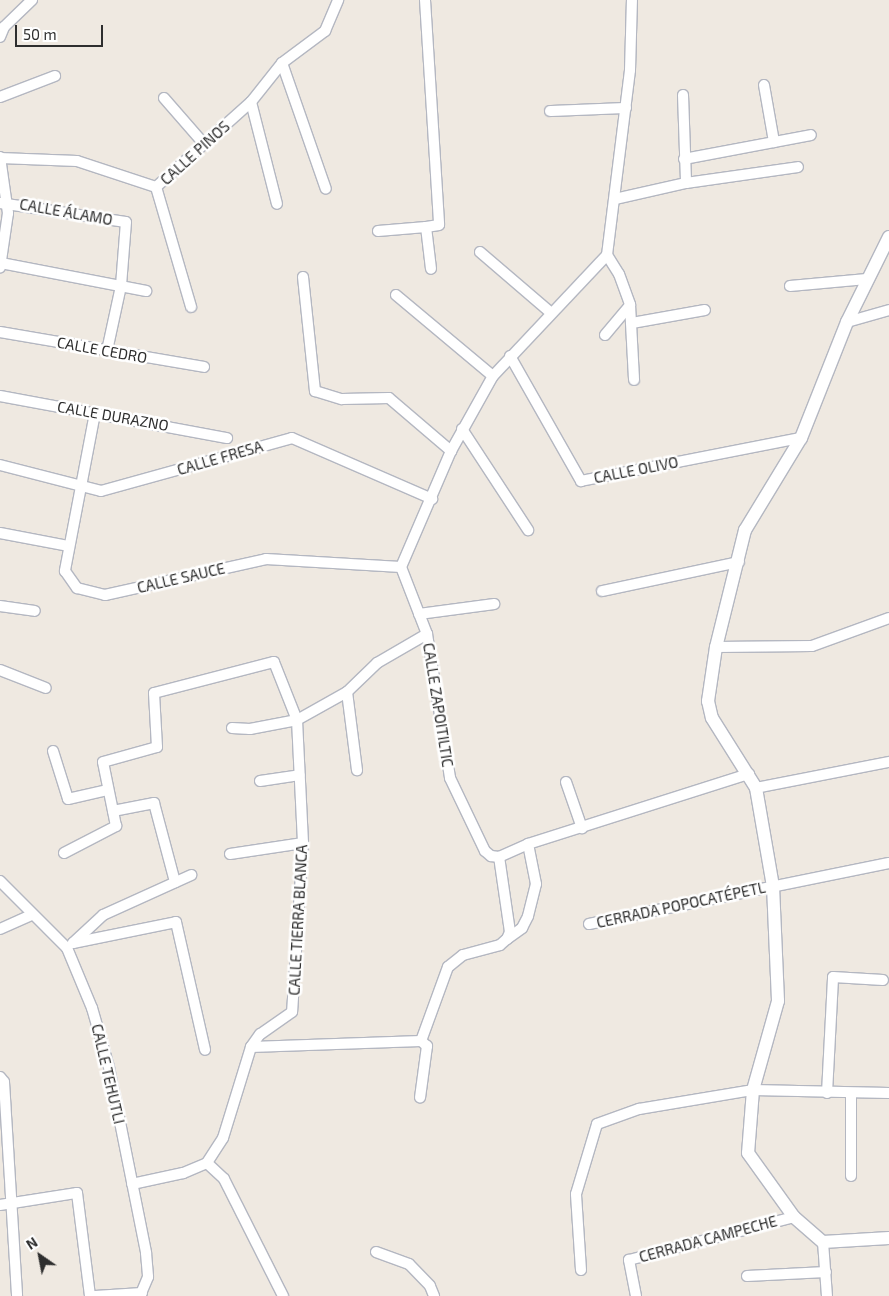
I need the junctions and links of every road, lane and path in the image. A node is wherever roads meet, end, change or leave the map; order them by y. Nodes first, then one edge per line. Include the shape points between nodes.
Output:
1 (32, 0) edge
2 (338, 0) edge
3 (426, 0) edge
4 (632, 0) edge
5 (0, 37) edge
6 (282, 63) junction
7 (55, 76) dead end
8 (764, 85) dead end
9 (683, 95) dead end
10 (0, 97) edge
11 (164, 98) dead end
12 (251, 102) junction
13 (626, 108) junction
14 (550, 112) dead end
15 (812, 135) dead end
16 (774, 142) junction
17 (205, 145) junction
18 (0, 157) edge
19 (684, 159) junction
20 (798, 167) dead end
21 (686, 183) junction
22 (156, 188) junction
23 (326, 189) dead end
24 (615, 199) junction
25 (3, 202) edge
26 (277, 204) dead end
27 (426, 227) junction
28 (378, 231) dead end
29 (889, 237) edge
30 (480, 252) dead end
31 (607, 255) junction
32 (1, 263) edge
33 (0, 267) edge
34 (431, 269) dead end
35 (303, 277) dead end
36 (866, 279) junction
37 (121, 286) junction
38 (790, 286) dead end
39 (146, 291) dead end
40 (396, 295) dead end
41 (630, 305) junction
42 (191, 308) dead end
43 (705, 310) dead end
44 (889, 310) edge
45 (550, 312) junction
46 (847, 322) junction
47 (632, 323) junction
48 (0, 332) edge
49 (605, 335) dead end
50 (107, 350) junction
51 (510, 356) junction
52 (204, 367) dead end
53 (493, 376) junction
54 (634, 380) dead end
55 (0, 396) edge
56 (94, 412) junction
57 (462, 429) junction
58 (227, 438) dead end
59 (801, 438) junction
60 (451, 451) junction
61 (0, 466) edge
62 (79, 484) junction
63 (432, 499) junction
64 (528, 530) dead end
65 (0, 533) edge
66 (68, 546) junction
67 (739, 562) junction
68 (401, 567) junction
69 (602, 591) dead end
70 (494, 604) dead end
71 (0, 606) edge
72 (35, 611) dead end
73 (419, 614) junction
74 (889, 618) edge
75 (427, 634) junction
76 (716, 647) junction
77 (0, 670) edge
78 (46, 688) dead end
79 (347, 692) junction
80 (297, 720) junction
81 (232, 728) dead end
82 (53, 751) dead end
83 (889, 762) edge
84 (357, 770) dead end
85 (749, 774) junction
86 (300, 775) junction
87 (260, 781) dead end
88 (566, 782) dead end
89 (756, 788) junction
90 (108, 790) junction
91 (113, 811) junction
92 (582, 828) junction
93 (302, 843) junction
94 (528, 844) junction
95 (64, 853) dead end
96 (230, 854) dead end
97 (499, 857) junction
98 (889, 863) edge
99 (191, 875) dead end
100 (0, 881) edge
101 (175, 882) junction
102 (773, 886) junction
103 (31, 915) junction
104 (589, 924) dead end
105 (0, 929) edge
106 (507, 939) junction
107 (70, 946) junction
108 (883, 980) dead end
109 (421, 1042) junction
110 (251, 1047) junction
111 (206, 1050) dead end
112 (0, 1077) edge
113 (753, 1090) junction
114 (827, 1093) junction
115 (851, 1093) junction
116 (889, 1093) edge
117 (420, 1098) dead end
118 (207, 1163) junction
119 (851, 1176) dead end
120 (132, 1184) junction
121 (4, 1204) edge
122 (794, 1217) junction
123 (889, 1238) edge
124 (823, 1242) junction
125 (376, 1252) dead end
126 (581, 1270) dead end
127 (826, 1272) junction
128 (747, 1276) dead end
129 (141, 1294) edge
130 (279, 1295) edge
131 (17, 1296) edge
132 (90, 1296) edge
133 (95, 1296) edge
134 (434, 1296) edge
135 (636, 1296) edge
136 (827, 1296) edge

1 - 5 street via 4,27
2 - 6 street, CALLE PINOS via 325,31
3 - 27 street via 439,225
4 - 13 street
6 - 12 street, CALLE PINOS
6 - 23 street
7 - 10 street
8 - 16 street
9 - 19 street
11 - 17 street
12 - 17 street, CALLE PINOS
12 - 26 street
13 - 14 street
13 - 24 street
15 - 16 street
16 - 19 street
17 - 22 street, CALLE PINOS
18 - 22 street, CALLE PINOS via 76,161
18 - 25 street
19 - 21 street
20 - 21 street
21 - 24 street
22 - 42 street
24 - 31 street
25 - 32 street
25 - 37 street, CALLE ÁLAMO via 126,222
27 - 28 street
27 - 34 street
29 - 36 street
30 - 45 street
31 - 41 street via 619,274
31 - 45 street
32 - 33 street
32 - 37 street
35 - 60 street via 315,392 342,399 389,398
36 - 38 street
36 - 46 street
37 - 39 street
37 - 50 street
40 - 53 street
41 - 47 street
41 - 49 street
43 - 47 street
44 - 46 street
45 - 51 street
46 - 59 street
47 - 54 street
48 - 50 street, CALLE CEDRO
50 - 52 street, CALLE CEDRO
51 - 53 street
51 - 59 street, CALLE OLIVO via 582,481
53 - 57 street
55 - 56 street, CALLE DURAZNO
56 - 58 street, CALLE DURAZNO
56 - 62 street, CALLE SAUCE
57 - 60 street
57 - 64 street
59 - 67 street via 752,513
60 - 63 street
61 - 62 street, CALLE FRESA
62 - 63 street, CALLE FRESA via 101,491 292,438
62 - 66 street, CALLE SAUCE
63 - 68 street
65 - 66 street
66 - 68 street, CALLE SAUCE via 65,571 77,588 105,596 266,559
67 - 69 street
67 - 76 street
68 - 73 street, CALLE ZAPOITILTIC
70 - 73 street
71 - 72 street
73 - 75 street, CALLE ZAPOITILTIC
74 - 76 street via 812,646
75 - 79 street via 377,663
75 - 97 street, CALLE ZAPOITILTIC via 450,778 485,850
76 - 85 street via 708,701 712,718
77 - 78 street
79 - 80 street
79 - 84 street
80 - 81 street via 245,730
80 - 86 street, CALLE TIERRA BLANCA
80 - 90 street, CALLE TIERRA BLANCA via 274,662 154,693 157,747 103,762
82 - 90 street via 68,799
83 - 89 street
85 - 89 street
85 - 92 street
86 - 87 street
86 - 93 street, CALLE TIERRA BLANCA
88 - 92 street
89 - 102 street
90 - 91 street
91 - 95 street via 116,826
91 - 101 street via 154,803
92 - 94 street
93 - 96 street
93 - 110 street, CALLE TIERRA BLANCA via 292,1012 260,1034
94 - 97 street
94 - 106 street via 536,884 522,928
97 - 106 street via 510,932
98 - 102 street, CERRADA POPOCATÉPETL
99 - 101 street
100 - 103 street, CALLE TEHUTLI
101 - 107 street via 103,915
102 - 104 street, CERRADA POPOCATÉPETL
102 - 113 street via 778,1000
103 - 105 street
103 - 107 street, CALLE TEHUTLI
106 - 109 street via 500,945 463,955 448,967
107 - 111 street via 176,922
107 - 120 street, CALLE TEHUTLI via 109,1067
108 - 114 street via 833,977
109 - 110 street
109 - 117 street via 427,1046
110 - 118 street, CALLE TIERRA BLANCA via 223,1138
112 - 121 street via 4,1082
113 - 114 street
113 - 122 street via 748,1153
113 - 126 street via 639,1109 597,1124 576,1194
114 - 115 street
115 - 116 street
115 - 119 street
118 - 120 street via 183,1173
118 - 130 street via 224,1180
120 - 129 street, CALLE TEHUTLI via 148,1277
121 - 131 street
121 - 132 street via 77,1193
122 - 124 street
122 - 135 street, CERRADA CAMPECHE via 629,1260
123 - 124 street
124 - 127 street
125 - 134 street via 409,1264 430,1286
127 - 128 street
127 - 136 street
129 - 133 street

